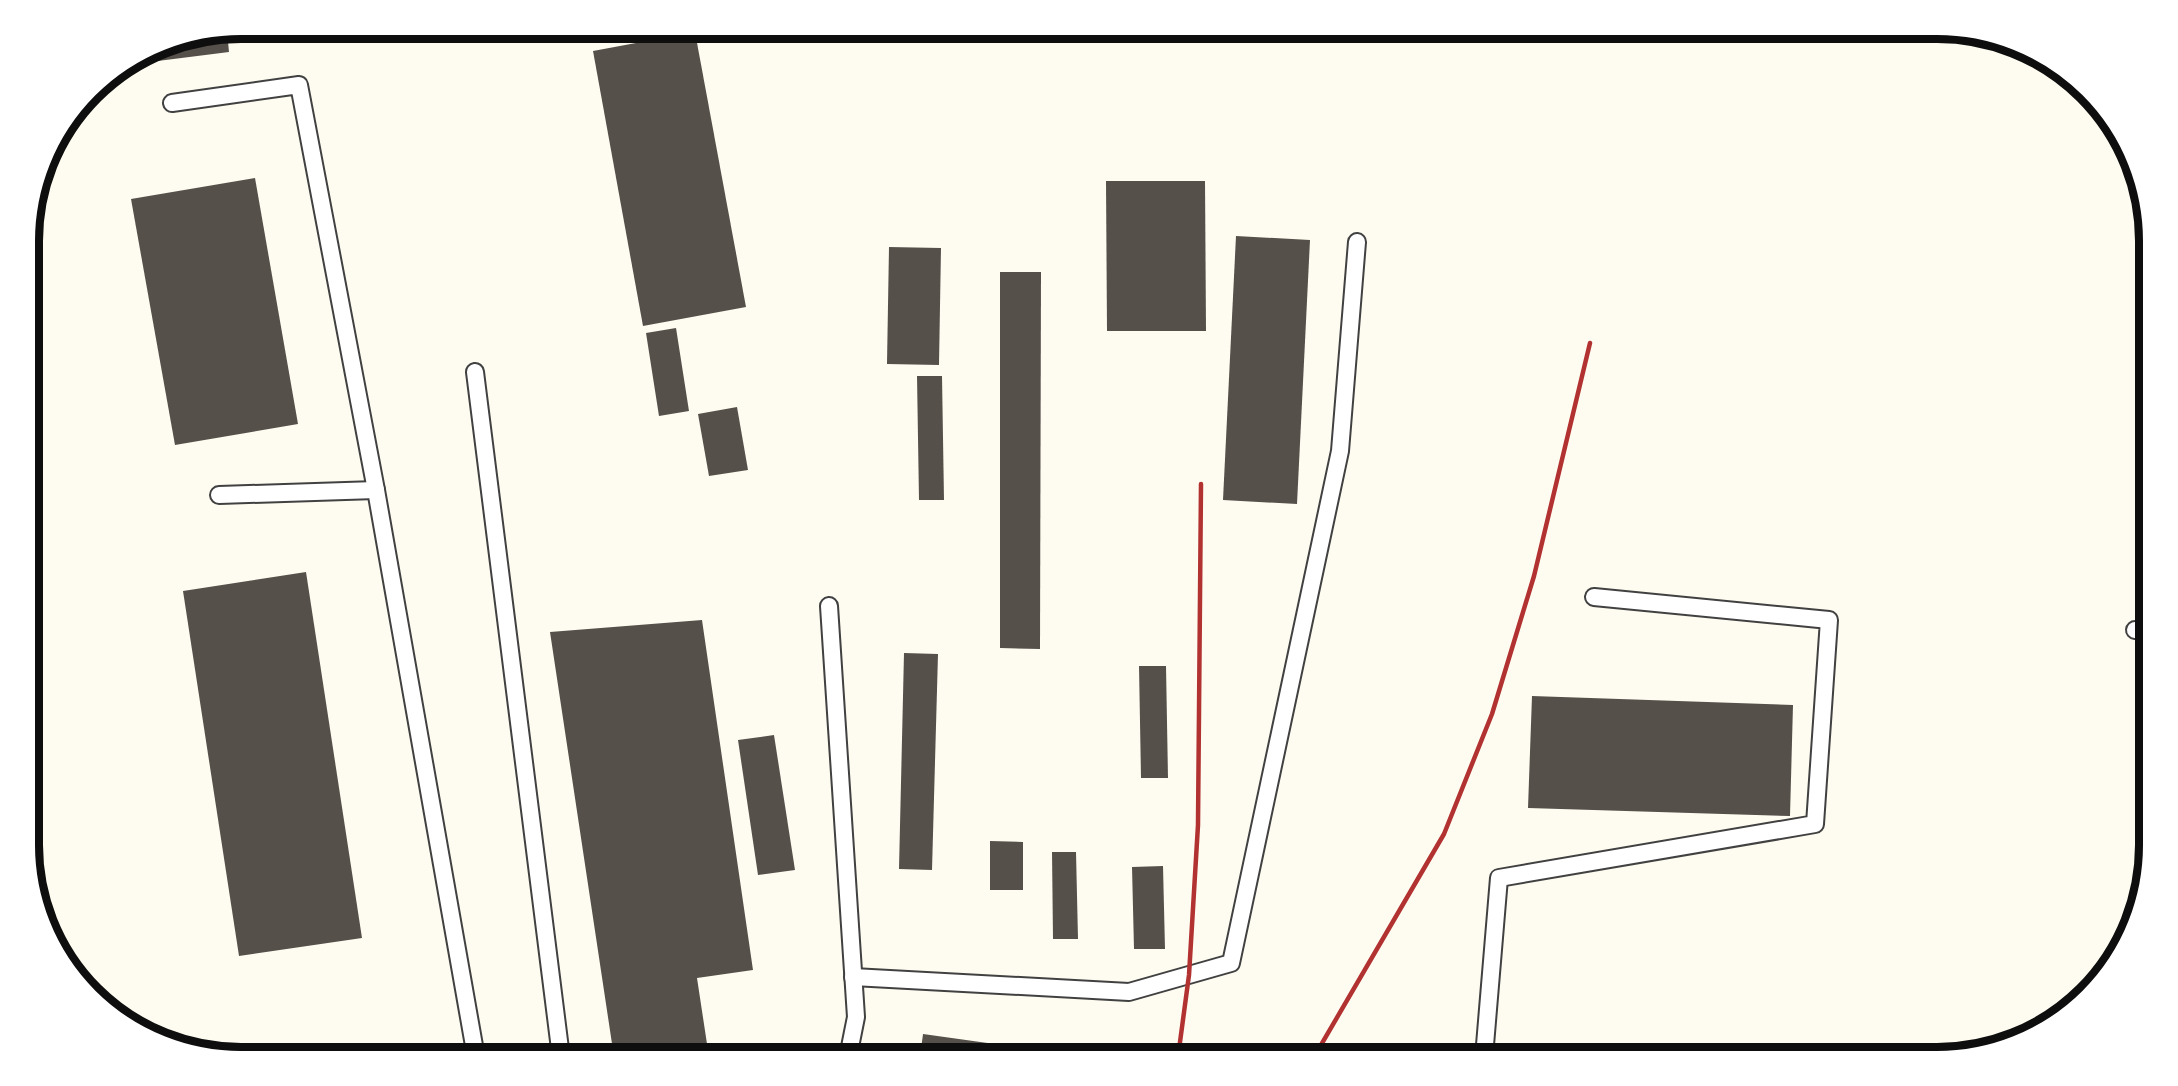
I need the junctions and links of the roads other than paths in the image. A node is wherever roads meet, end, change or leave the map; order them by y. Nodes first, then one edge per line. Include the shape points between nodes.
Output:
1 (171, 103) dead end
2 (1358, 242) dead end
3 (475, 372) dead end
4 (376, 490) junction
5 (219, 495) dead end
6 (1594, 597) dead end
7 (829, 606) dead end
8 (853, 977) junction
9 (474, 1047) edge
10 (560, 1047) edge
11 (850, 1047) edge
12 (1485, 1047) edge

1 - 4 lane via 299,85
2 - 8 lane via 1340,451 1231,963 1129,992
3 - 10 lane
4 - 5 lane
4 - 9 lane
6 - 12 lane via 1829,620 1815,824 1499,878
7 - 8 lane
8 - 11 lane via 856,1017

